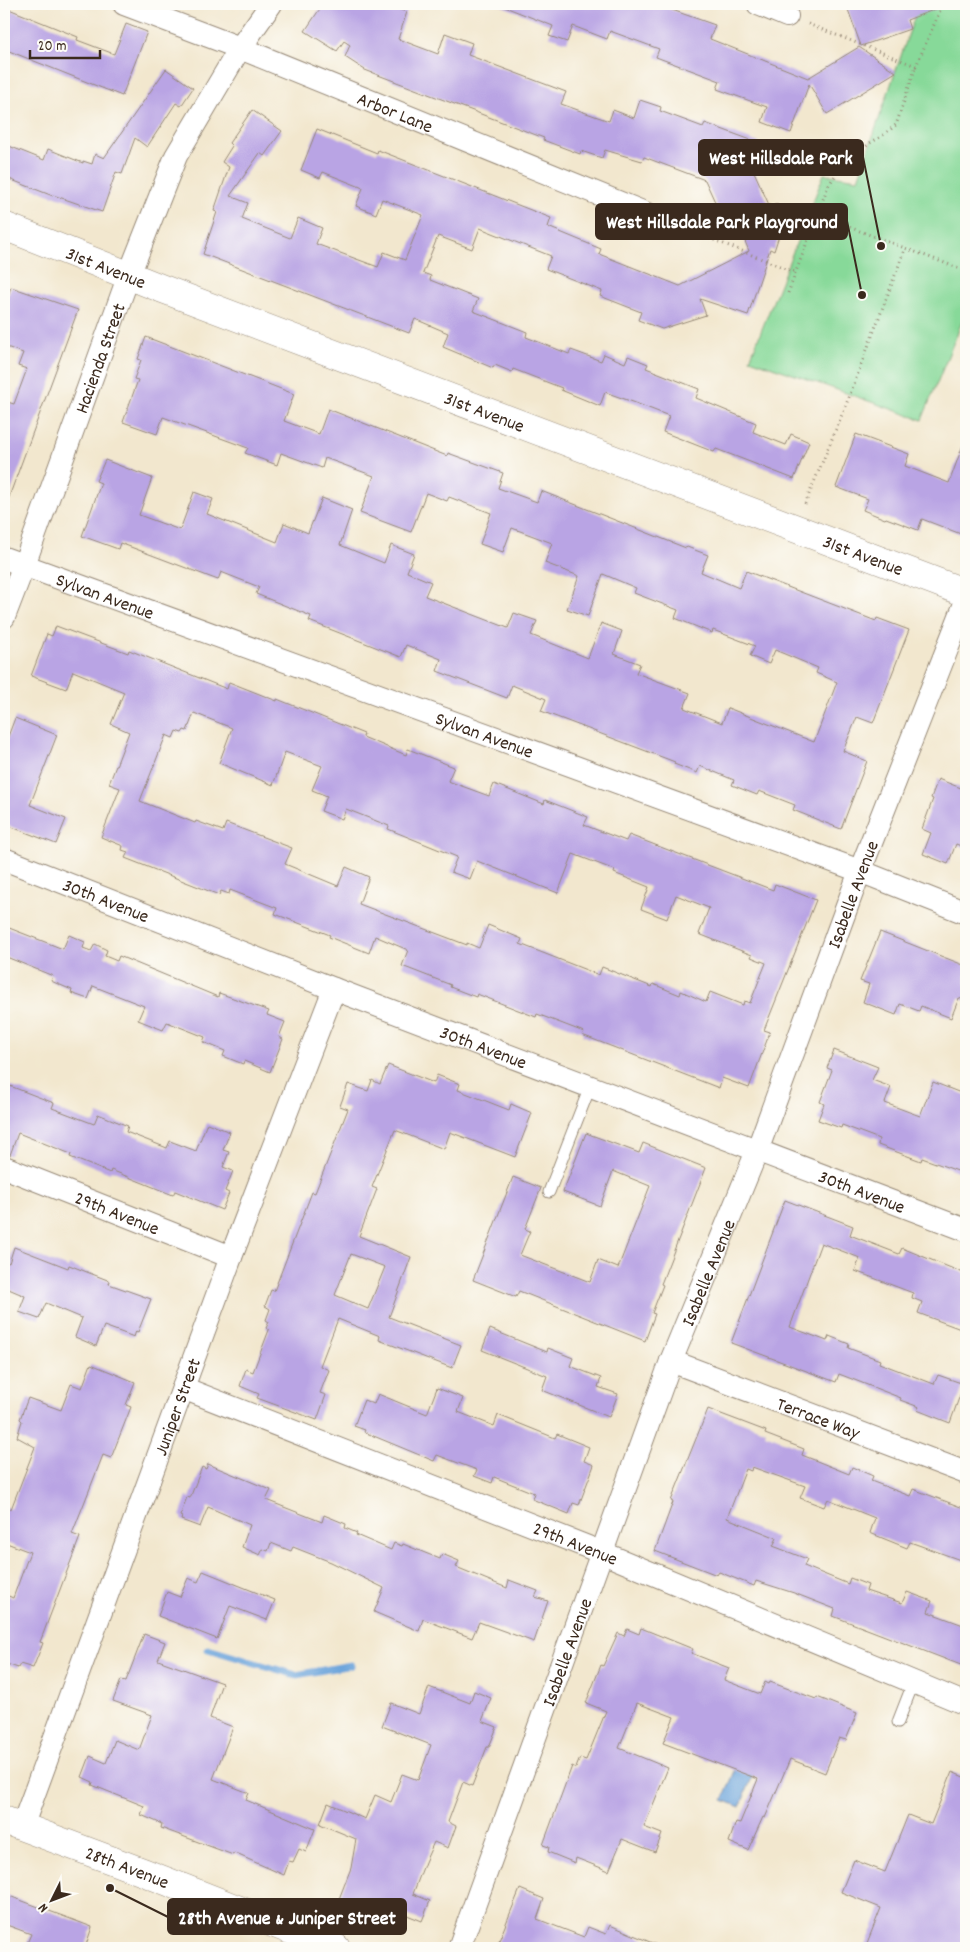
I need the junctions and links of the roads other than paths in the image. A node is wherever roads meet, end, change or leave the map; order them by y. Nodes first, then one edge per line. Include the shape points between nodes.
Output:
1 (124, 4) edge
2 (271, 4) edge
3 (758, 4) edge
4 (787, 16) road end
5 (240, 48) junction
6 (667, 222) road end
7 (4, 226) edge
8 (129, 275) junction
9 (14, 562) edge
10 (966, 593) edge
11 (966, 601) edge
12 (4, 617) edge
13 (4, 859) edge
14 (860, 871) junction
15 (966, 913) edge
16 (334, 989) junction
17 (590, 1087) junction
18 (757, 1151) junction
19 (4, 1167) edge
20 (550, 1192) dead end
21 (966, 1230) edge
22 (231, 1256) junction
23 (672, 1361) junction
24 (183, 1388) junction
25 (966, 1473) edge
26 (603, 1553) junction
27 (914, 1682) junction
28 (966, 1704) edge
29 (898, 1722) dead end
30 (13, 1824) edge
31 (336, 1948) edge
32 (459, 1948) edge

1 - 5 street, Arbor Lane
2 - 5 street, Hacienda Street
3 - 4 street
5 - 6 street, Arbor Lane
5 - 8 street, Hacienda Street via 176,156
7 - 8 street, 31st Avenue
8 - 9 street, Hacienda Street
8 - 10 street, 31st Avenue
9 - 12 street, Hacienda Street
9 - 14 street, Sylvan Avenue
11 - 14 street, Isabelle Avenue
13 - 16 street, 30th Avenue
14 - 15 street, Sylvan Avenue
14 - 18 street, Isabelle Avenue
16 - 17 street, 30th Avenue
16 - 22 street, Juniper Street
17 - 18 street, 30th Avenue
17 - 20 lane
18 - 21 street, 30th Avenue
18 - 23 street, Isabelle Avenue
19 - 22 street, 29th Avenue
22 - 24 street, Juniper Street
23 - 25 street, Terrace Way
23 - 26 street, Isabelle Avenue
24 - 26 street, 29th Avenue
24 - 30 street, Juniper Street
26 - 27 street, 29th Avenue
26 - 32 street, Isabelle Avenue
27 - 28 street, 29th Avenue
27 - 29 lane
30 - 31 street, 28th Avenue

